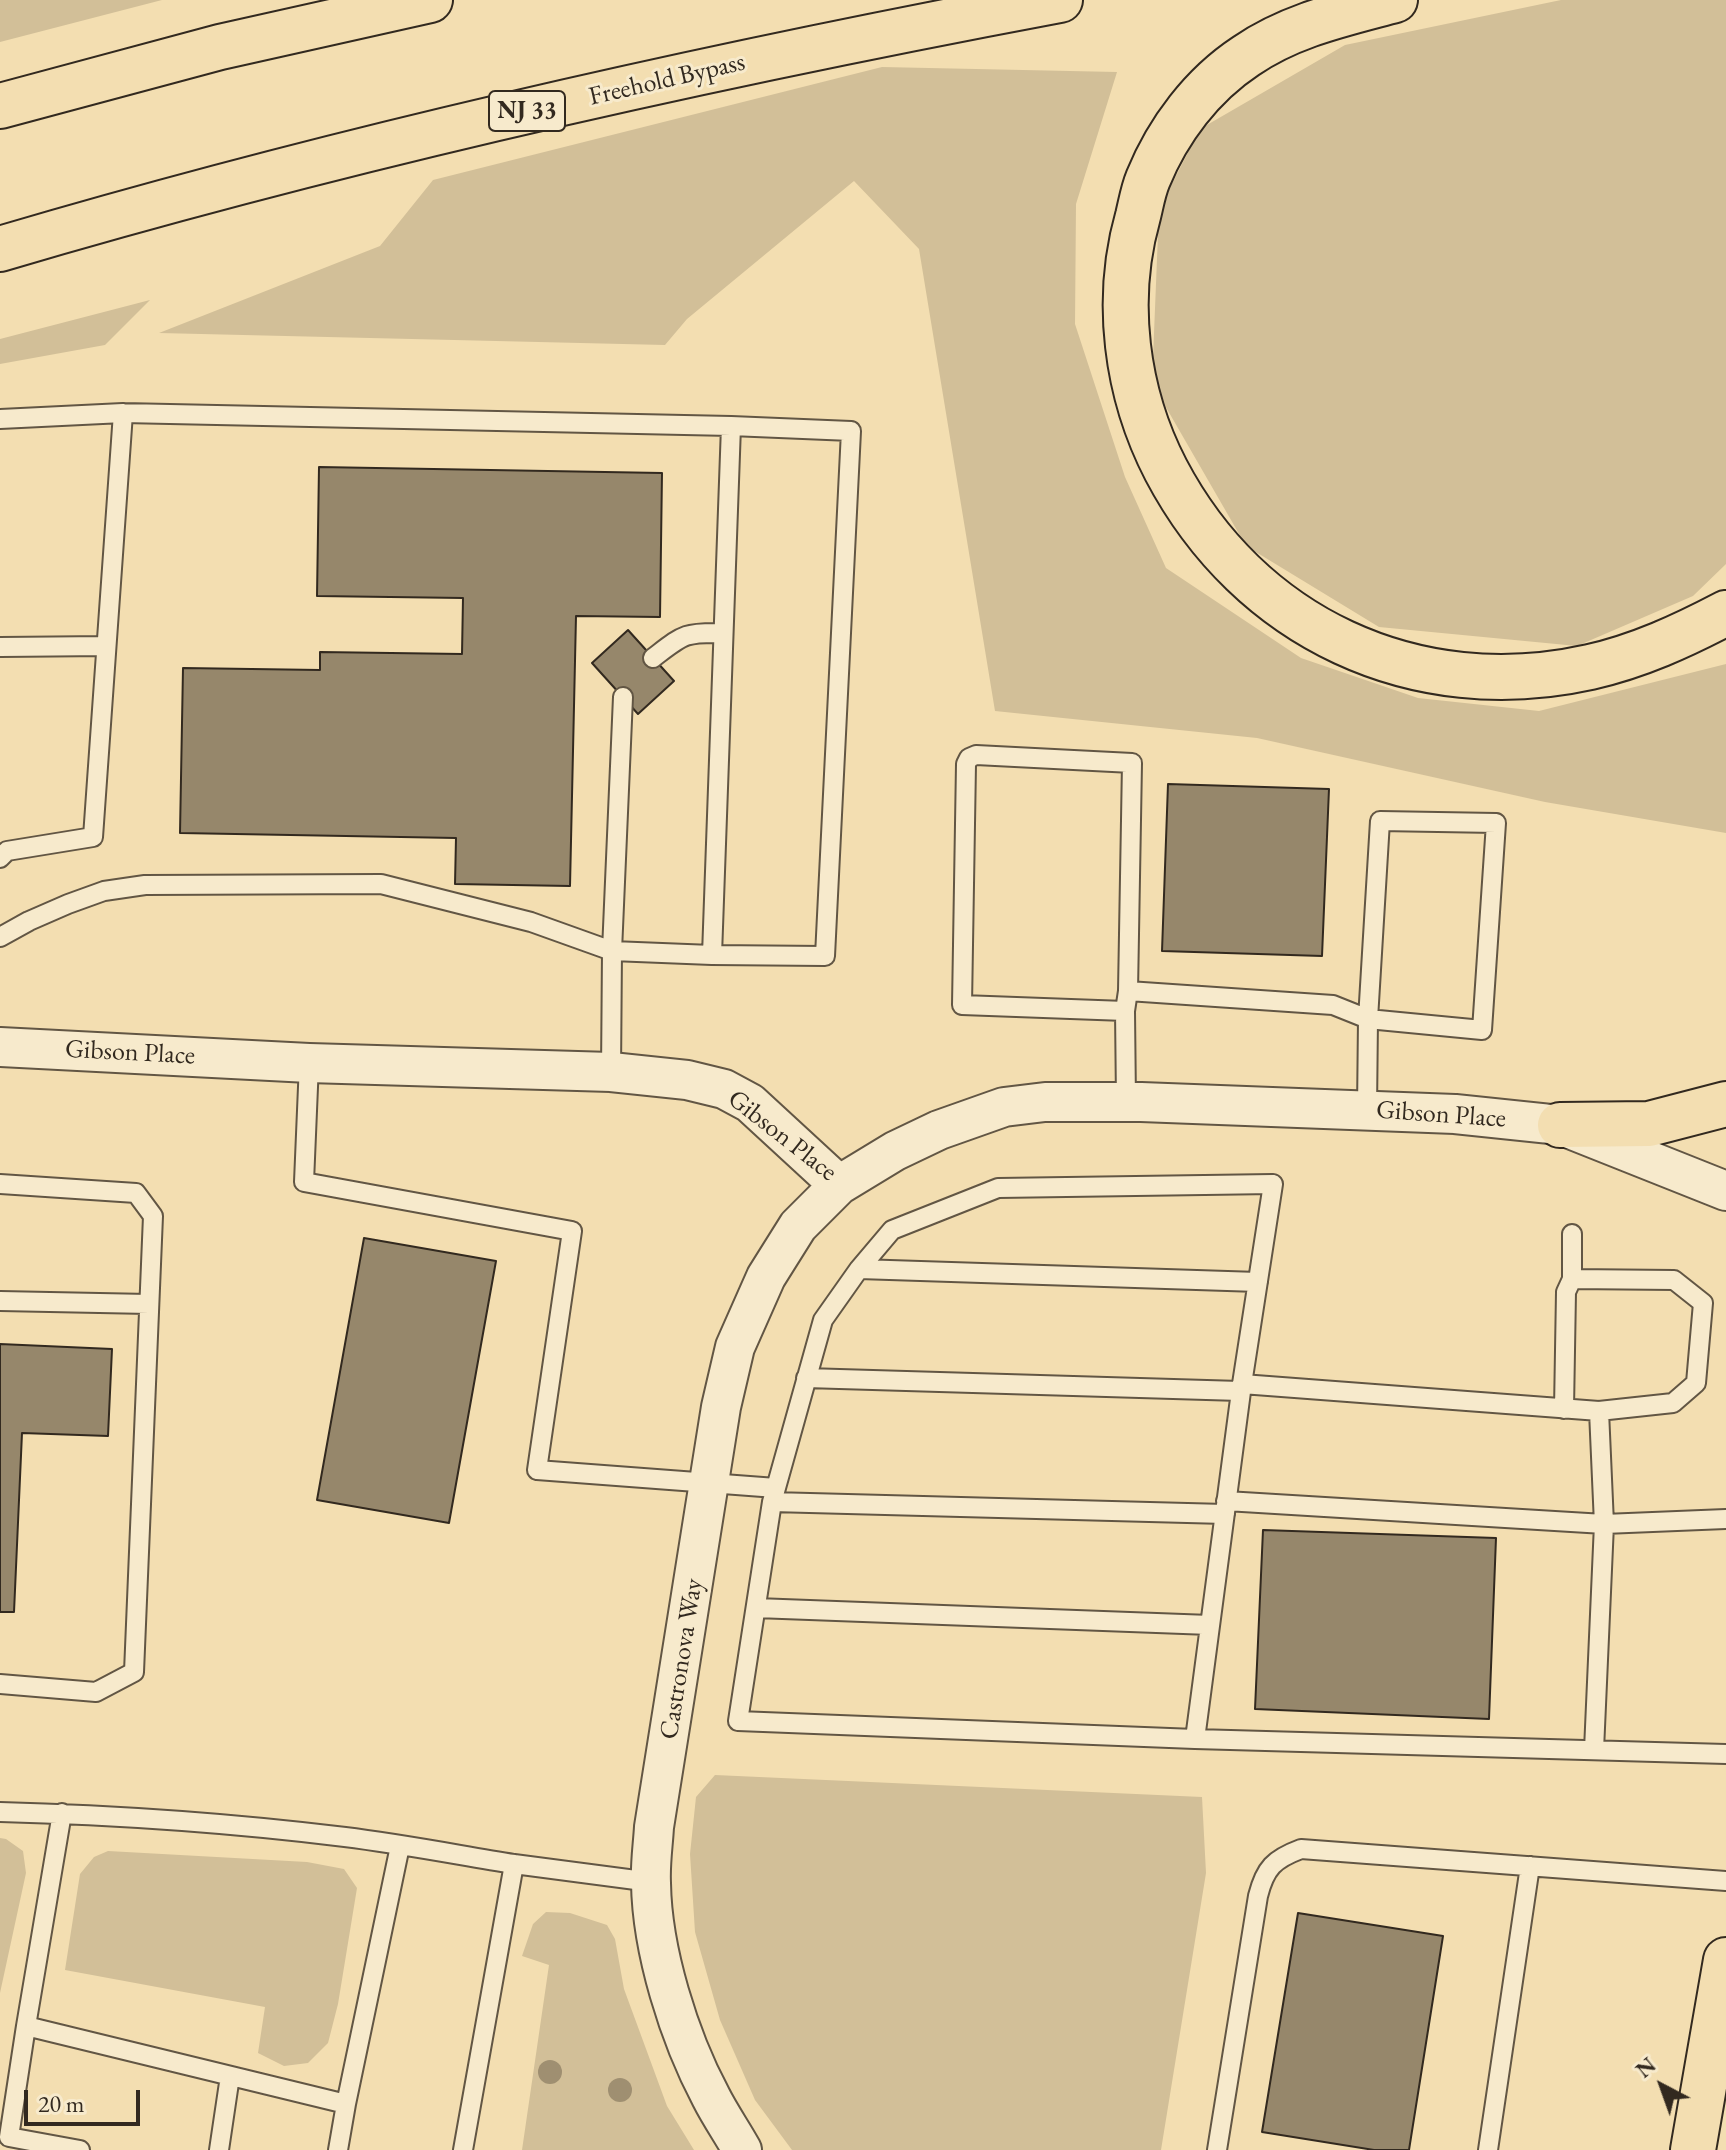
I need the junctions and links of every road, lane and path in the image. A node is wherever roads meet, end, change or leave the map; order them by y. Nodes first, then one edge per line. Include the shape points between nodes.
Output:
1 (342, 0) edge
2 (430, 0) edge
3 (1060, 0) edge
4 (1395, 0) edge
5 (220, 47) junction
6 (0, 106) edge
7 (0, 249) edge
8 (123, 413) junction
9 (0, 419) edge
10 (731, 426) junction
11 (1726, 613) edge
12 (723, 633) junction
13 (106, 646) junction
14 (0, 647) edge
15 (653, 658) dead end
16 (623, 697) dead end
17 (0, 858) edge
18 (0, 937) edge
19 (612, 951) junction
20 (712, 955) junction
21 (1128, 991) junction
22 (1125, 1011) junction
23 (1368, 1019) junction
24 (0, 1047) edge
25 (309, 1063) junction
26 (611, 1072) junction
27 (1126, 1102) junction
28 (1726, 1104) edge
29 (1367, 1110) junction
30 (1560, 1125) junction
31 (0, 1184) edge
32 (839, 1185) junction
33 (1726, 1191) edge
34 (1572, 1234) dead end
35 (859, 1269) junction
36 (1572, 1279) junction
37 (1258, 1282) junction
38 (0, 1301) edge
39 (149, 1304) junction
40 (806, 1378) junction
41 (1241, 1388) junction
42 (1564, 1409) junction
43 (1599, 1411) junction
44 (710, 1483) junction
45 (774, 1495) junction
46 (1226, 1508) junction
47 (1726, 1519) edge
48 (1604, 1524) junction
49 (756, 1608) junction
50 (1210, 1625) junction
51 (0, 1684) edge
52 (1195, 1739) junction
53 (1594, 1750) junction
54 (1726, 1754) edge
55 (0, 1812) edge
56 (62, 1813) junction
57 (400, 1846) junction
58 (514, 1864) junction
59 (1530, 1866) junction
60 (1726, 1881) edge
61 (651, 1882) junction
62 (1726, 1960) edge
63 (26, 2026) junction
64 (230, 2076) junction
65 (346, 2104) junction
66 (80, 2150) edge
67 (219, 2150) edge
68 (338, 2150) edge
69 (463, 2150) edge
70 (742, 2150) edge
71 (1217, 2150) edge
72 (1488, 2150) edge
73 (1693, 2150) edge

1 - 5 main road
2 - 5 main road
3 - 7 main road, Freehold Bypass / NJ 33 via 695,73 371,147
4 - 11 main road via 1315,21 1245,56 1193,103 1148,179 1130,242 1127,339 1142,410 1182,499 1243,575 1287,611 1334,639 1386,660 1440,672 1542,675 1590,667 1670,641
5 - 6 main road
8 - 9 lane
8 - 10 lane
8 - 13 lane
10 - 12 lane
10 - 20 lane via 851,431 825,956
12 - 15 lane via 682,636
12 - 20 lane
13 - 14 lane
13 - 17 lane via 93,837 7,851
16 - 19 lane
18 - 19 lane via 104,891 145,885 381,884 531,922
19 - 20 lane
19 - 26 lane
21 - 22 lane
21 - 22 lane via 1132,763 969,758 962,1005
21 - 23 lane via 1333,1005
22 - 27 lane
23 - 23 lane via 1380,821 1496,823 1482,1030
23 - 29 lane
24 - 25 street, Gibson Place
25 - 26 street, Gibson Place
25 - 44 lane via 304,1182 572,1231 537,1470
26 - 32 street, Gibson Place via 724,1089 750,1103
27 - 29 street, Gibson Place
27 - 32 street, Gibson Place via 1004,1107 939,1130
28 - 30 main road via 1649,1124
29 - 30 street, Gibson Place
30 - 33 street, Gibson Place
31 - 39 lane via 136,1193 153,1216
32 - 44 street, Castronova Way via 798,1226 766,1277 735,1347
34 - 36 lane
35 - 37 lane
35 - 37 lane via 892,1230 998,1188 1273,1184
35 - 40 lane via 823,1320
36 - 42 lane via 1566,1292
36 - 43 lane via 1674,1280 1703,1303 1696,1383 1673,1403
37 - 41 lane
38 - 39 lane
39 - 51 lane via 134,1672 96,1692
40 - 41 lane
40 - 45 lane
41 - 42 lane
41 - 46 lane
42 - 43 lane
43 - 48 lane
44 - 45 lane
44 - 61 street, Castronova Way via 654,1827
45 - 46 lane
45 - 49 lane
46 - 48 lane
46 - 50 lane
47 - 48 lane
48 - 53 lane
49 - 50 lane
49 - 52 lane via 738,1721
50 - 52 lane
52 - 53 lane
53 - 54 lane
55 - 56 lane
56 - 57 lane via 219,1824
56 - 63 lane
57 - 58 lane
57 - 65 lane
58 - 61 lane
58 - 69 lane
59 - 60 lane
59 - 71 lane via 1301,1849 1282,1856 1262,1879 1258,1896
59 - 72 lane
61 - 70 street, Castronova Way via 657,1944 690,2052
62 - 73 main road
63 - 64 lane
63 - 66 lane via 9,2137
64 - 65 lane
64 - 67 lane
65 - 68 lane

